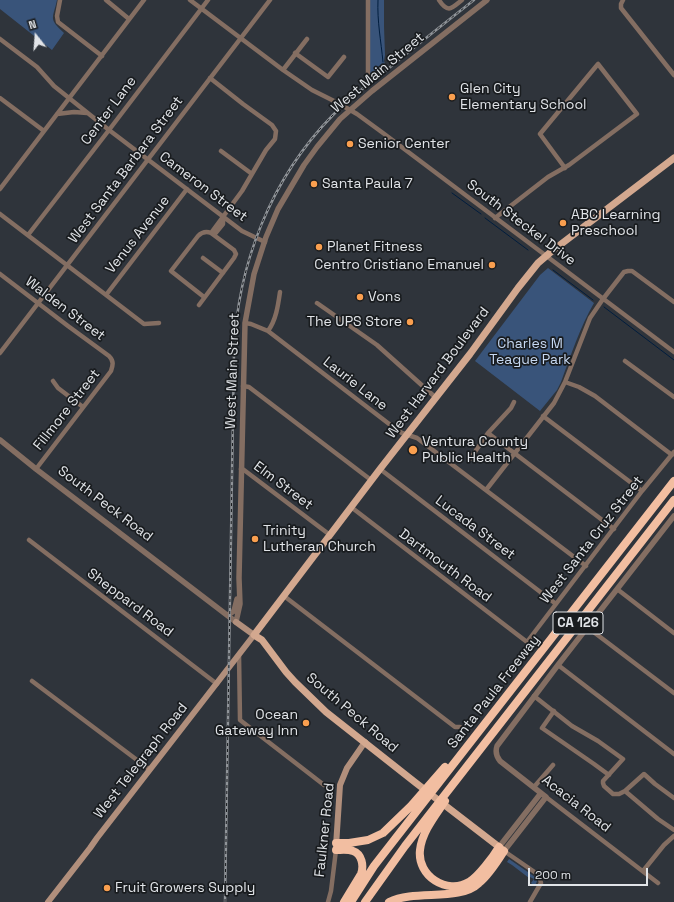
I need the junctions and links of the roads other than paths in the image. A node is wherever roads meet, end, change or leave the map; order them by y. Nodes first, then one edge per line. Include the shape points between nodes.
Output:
1 (60, 0) edge
2 (106, 0) edge
3 (144, 0) edge
4 (190, 0) edge
5 (208, 0) edge
6 (270, 0) edge
7 (368, 0) edge
8 (439, 0) edge
9 (462, 0) edge
10 (487, 0) edge
11 (622, 2) edge
12 (201, 8) junction
13 (129, 19) junction
14 (241, 38) junction
15 (0, 39) edge
16 (306, 39) dead end
17 (296, 53) junction
18 (102, 56) junction
19 (344, 57) dead end
20 (283, 70) junction
21 (368, 74) dead end
22 (674, 75) edge
23 (210, 78) junction
24 (0, 98) edge
25 (70, 98) junction
26 (350, 110) junction
27 (87, 113) junction
28 (58, 114) junction
29 (109, 130) junction
30 (44, 132) junction
31 (221, 151) dead end
32 (674, 158) edge
33 (148, 159) junction
34 (565, 168) junction
35 (252, 174) junction
36 (0, 189) edge
37 (187, 189) junction
38 (0, 214) edge
39 (223, 217) junction
40 (495, 218) junction
41 (213, 234) junction
42 (28, 235) junction
43 (265, 242) junction
44 (546, 256) junction
45 (203, 258) dead end
46 (67, 265) junction
47 (223, 273) junction
48 (0, 274) edge
49 (280, 292) dead end
50 (106, 295) junction
51 (204, 297) junction
52 (603, 299) junction
53 (674, 302) edge
54 (38, 303) junction
55 (317, 303) dead end
56 (199, 305) dead end
57 (160, 323) dead end
58 (245, 323) junction
59 (268, 332) junction
60 (674, 352) edge
61 (0, 353) edge
62 (626, 361) dead end
63 (113, 365) joint
64 (53, 381) dead end
65 (566, 382) junction
66 (243, 386) junction
67 (435, 397) junction
68 (674, 397) edge
69 (514, 402) dead end
70 (83, 407) junction
71 (542, 416) junction
72 (488, 433) junction
73 (407, 435) junction
74 (0, 440) edge
75 (514, 453) junction
76 (673, 453) edge
77 (470, 459) dead end
78 (36, 469) junction
79 (241, 469) junction
80 (380, 469) junction
81 (371, 480) junction
82 (674, 481) edge
83 (486, 490) junction
84 (642, 491) junction
85 (674, 500) edge
86 (351, 507) junction
87 (674, 516) edge
88 (614, 529) junction
89 (330, 535) junction
90 (29, 540) dead end
91 (586, 566) junction
92 (617, 589) junction
93 (240, 591) junction
94 (284, 596) junction
95 (556, 604) junction
96 (228, 615) junction
97 (236, 622) junction
98 (587, 627) junction
99 (674, 632) edge
100 (254, 635) junction
101 (527, 642) joint
102 (239, 654) junction
103 (558, 665) junction
104 (32, 681) dead end
105 (217, 684) junction
106 (674, 693) edge
107 (534, 696) junction
108 (554, 711) junction
109 (486, 722) junction
110 (460, 728) dead end
111 (365, 742) junction
112 (482, 746) junction
113 (674, 754) edge
114 (553, 765) dead end
115 (149, 770) junction
116 (609, 775) junction
117 (324, 785) dead end
118 (534, 787) junction
119 (625, 791) junction
120 (544, 795) junction
121 (674, 798) edge
122 (674, 830) edge
123 (674, 836) edge
124 (336, 846) junction
125 (502, 849) junction
126 (643, 871) junction
127 (658, 883) dead end
128 (48, 902) edge
129 (328, 902) edge
130 (344, 902) edge
131 (351, 902) edge
132 (365, 902) edge
133 (389, 902) edge
134 (530, 902) edge

1 - 18 street via 58,22
2 - 13 street
3 - 13 street
4 - 12 street, South Steckel Drive
5 - 12 street, Center Lane
6 - 14 street, West Santa Barbara Street
7 - 21 street
8 - 9 street via 447,9 451,9
10 - 26 street, West Main Street
11 - 22 street via 621,8
12 - 14 street, South Steckel Drive
12 - 29 street, Center Lane
13 - 18 street
14 - 20 street, South Steckel Drive
14 - 23 street, West Santa Barbara Street
15 - 25 street, Cameron Street via 37,67 54,86
16 - 17 street
17 - 19 street via 328,77
17 - 20 street
18 - 25 street
20 - 26 street, South Steckel Drive via 312,90
23 - 33 street, West Santa Barbara Street
23 - 35 street via 272,124 276,131 275,139
24 - 30 street
25 - 27 street, Cameron Street
25 - 28 street
26 - 40 street, South Steckel Drive via 410,152
26 - 43 street, West Main Street via 304,165 278,209
27 - 28 street
27 - 29 street, Cameron Street
28 - 30 street
29 - 33 street, Cameron Street
29 - 42 street, Center Lane
30 - 36 street
31 - 35 street
32 - 44 main road, West Harvard Boulevard
33 - 37 street, Cameron Street
33 - 46 street, West Santa Barbara Street
34 - 34 street via 540,134 598,64 637,114
34 - 40 street via 548,176
35 - 39 street
37 - 39 street, Cameron Street
37 - 50 street, Venus Avenue
38 - 42 street
39 - 41 street via 223,224
39 - 43 street, Cameron Street via 242,231
40 - 44 street, South Steckel Drive
41 - 47 street via 236,254
41 - 51 street via 204,232 198,236 171,272
42 - 46 street
43 - 58 street, West Main Street via 254,274
44 - 52 street, South Steckel Drive
44 - 67 main road, West Harvard Boulevard via 518,288
45 - 47 street
46 - 50 street
46 - 54 street, West Santa Barbara Street
47 - 51 street
48 - 54 street, Walden Street
49 - 59 street via 275,318
50 - 57 street via 144,324
51 - 56 street
52 - 53 street via 624,272 632,271
52 - 60 street, South Steckel Drive
52 - 65 street via 590,318
54 - 61 street, West Santa Barbara Street
54 - 63 street, Walden Street via 109,356
55 - 67 street via 377,345
58 - 59 street, Laurie Lane
58 - 66 street, West Main Street
59 - 73 street, Laurie Lane
62 - 68 street
63 - 70 street, Fillmore Street
64 - 70 street via 58,388
65 - 71 street via 554,403
65 - 76 street via 590,393
66 - 79 street, West Main Street
66 - 81 street via 256,392
67 - 73 main road, West Harvard Boulevard
69 - 72 street
70 - 78 street, Fillmore Street
71 - 75 street
71 - 84 street
72 - 75 street
72 - 77 street
73 - 80 main road, West Harvard Boulevard
73 - 83 street, Laurie Lane via 417,438
74 - 78 street, South Peck Road
75 - 83 street
75 - 88 street
76 - 84 street, West Santa Cruz Street
78 - 96 street, South Peck Road
79 - 89 street, Elm Street
79 - 93 street, West Main Street
80 - 81 main road, West Harvard Boulevard
80 - 95 street, Lucada Street
81 - 86 main road, West Harvard Boulevard
82 - 109 highway, Santa Paula Freeway / CA 126
83 - 91 street, Laurie Lane
84 - 88 street, West Santa Cruz Street
85 - 112 highway, Santa Paula Freeway / CA 126
86 - 89 main road, West Harvard Boulevard
86 - 101 street, Dartmouth Road
87 - 92 street, Acacia Road
88 - 91 street, West Santa Cruz Street
89 - 94 main road, West Harvard Boulevard
90 - 105 street, Sheppard Road
91 - 95 street, West Santa Cruz Street
92 - 98 street, Acacia Road
92 - 99 street
93 - 96 street via 234,611
93 - 97 street, West Main Street
94 - 100 main road, West Harvard Boulevard
94 - 110 street via 455,727
95 - 101 street, West Santa Cruz Street
96 - 97 street, South Peck Road
97 - 100 main road, South Peck Road
98 - 103 street, Acacia Road
98 - 106 street
100 - 102 main road, West Telegraph Road
100 - 111 main road, South Peck Road via 262,640 298,685
102 - 105 main road, West Telegraph Road
102 - 117 street via 240,720
103 - 107 street, Acacia Road
103 - 113 street
104 - 115 street
105 - 115 main road, West Telegraph Road
107 - 108 street
107 - 118 street, Acacia Road via 496,748 497,758
108 - 116 street via 542,728
108 - 116 street via 572,726 624,759
109 - 124 highway via 388,829 368,840
109 - 131 highway, Santa Paula Freeway / CA 126 via 374,866
111 - 124 main road, Faulkner Road via 347,768 340,785
111 - 125 main road, South Peck Road
112 - 125 highway via 430,825 421,843 420,855 423,866 433,880 444,885 456,886 475,878
112 - 132 highway, Santa Paula Freeway / CA 126
114 - 118 street
115 - 128 main road, West Telegraph Road
116 - 119 street via 603,782 612,794
118 - 120 street, Acacia Road
119 - 121 street via 644,774
119 - 122 street
120 - 125 street
120 - 126 street, Acacia Road
123 - 126 street
124 - 129 street, Faulkner Road
124 - 130 highway via 353,851 362,862 361,874
125 - 133 highway via 480,883 470,889 462,892 409,896
125 - 134 street, South Peck Road via 540,878 541,883
126 - 127 street, Acacia Road

